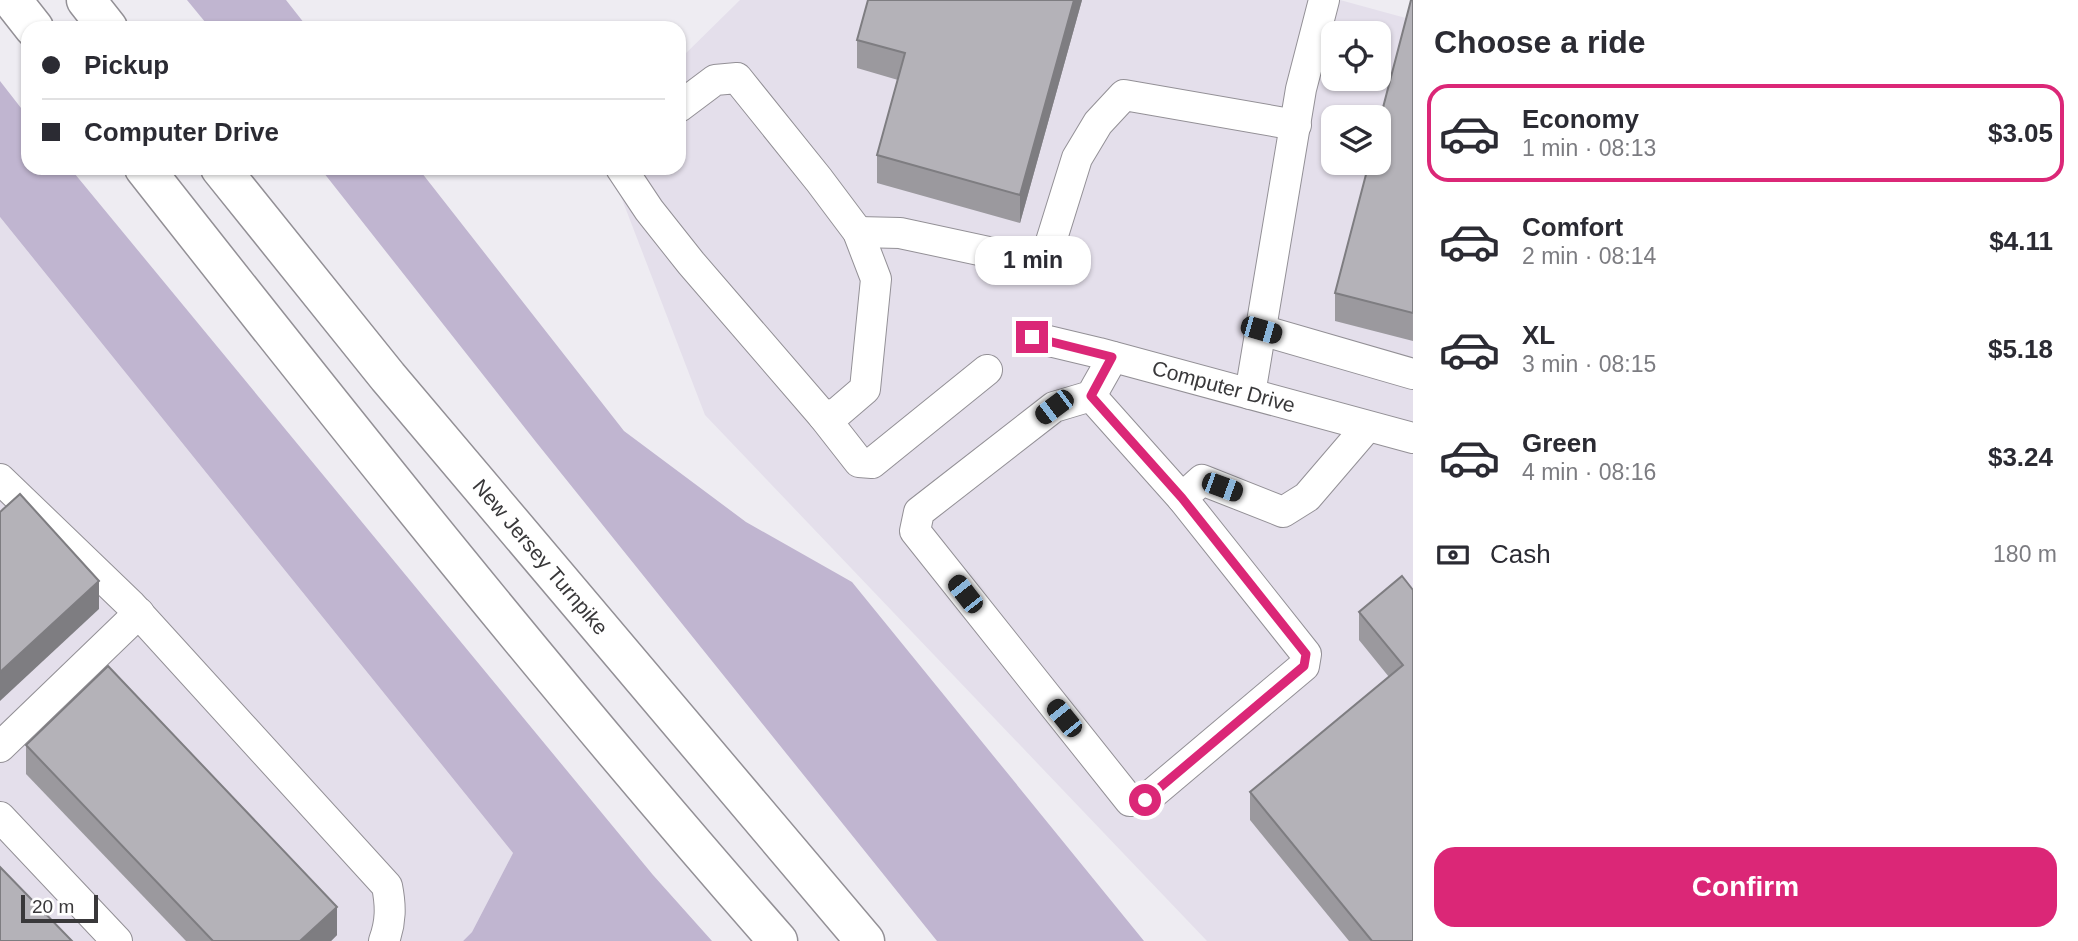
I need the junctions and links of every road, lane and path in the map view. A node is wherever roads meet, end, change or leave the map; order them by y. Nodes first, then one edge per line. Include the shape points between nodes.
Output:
1 (12, 0) edge
2 (86, 0) edge
3 (1324, 0) edge
4 (28, 21) edge
5 (102, 21) edge
6 (686, 102) edge
7 (1296, 125) junction
8 (150, 175) edge
9 (226, 175) edge
10 (626, 175) edge
11 (858, 232) junction
12 (1261, 330) junction
13 (1032, 337) dead end
14 (1112, 357) junction
15 (987, 370) dead end
16 (1413, 374) edge
17 (1250, 394) junction
18 (1091, 396) junction
19 (823, 416) junction
20 (1367, 427) junction
21 (1413, 438) edge
22 (0, 479) edge
23 (1182, 498) junction
24 (139, 613) junction
25 (0, 747) edge
26 (0, 817) edge
27 (117, 941) edge
28 (384, 941) edge
29 (778, 941) edge
30 (865, 941) edge

1 - 4 highway
2 - 5 highway
3 - 7 street
6 - 11 street via 715,80 737,78
7 - 11 street via 1124,96 1098,123 1077,158 1044,264 900,233
7 - 12 street
8 - 29 highway via 324,397
9 - 30 highway, New Jersey Turnpike via 388,377
10 - 19 street via 691,263
11 - 19 street via 876,279 865,389 837,413
12 - 16 street
12 - 17 street
13 - 14 street, Computer Drive
14 - 17 street, Computer Drive
14 - 18 street
15 - 19 street via 872,463 859,462
17 - 20 street, Computer Drive
18 - 23 street
18 - 23 street via 1054,407 919,512 915,531 1130,800 1145,800 1304,666 1306,654
20 - 21 street, Computer Drive
20 - 23 street via 1307,497 1283,512 1202,480
22 - 24 street
24 - 25 street
24 - 28 street via 387,887 391,905
26 - 27 street

